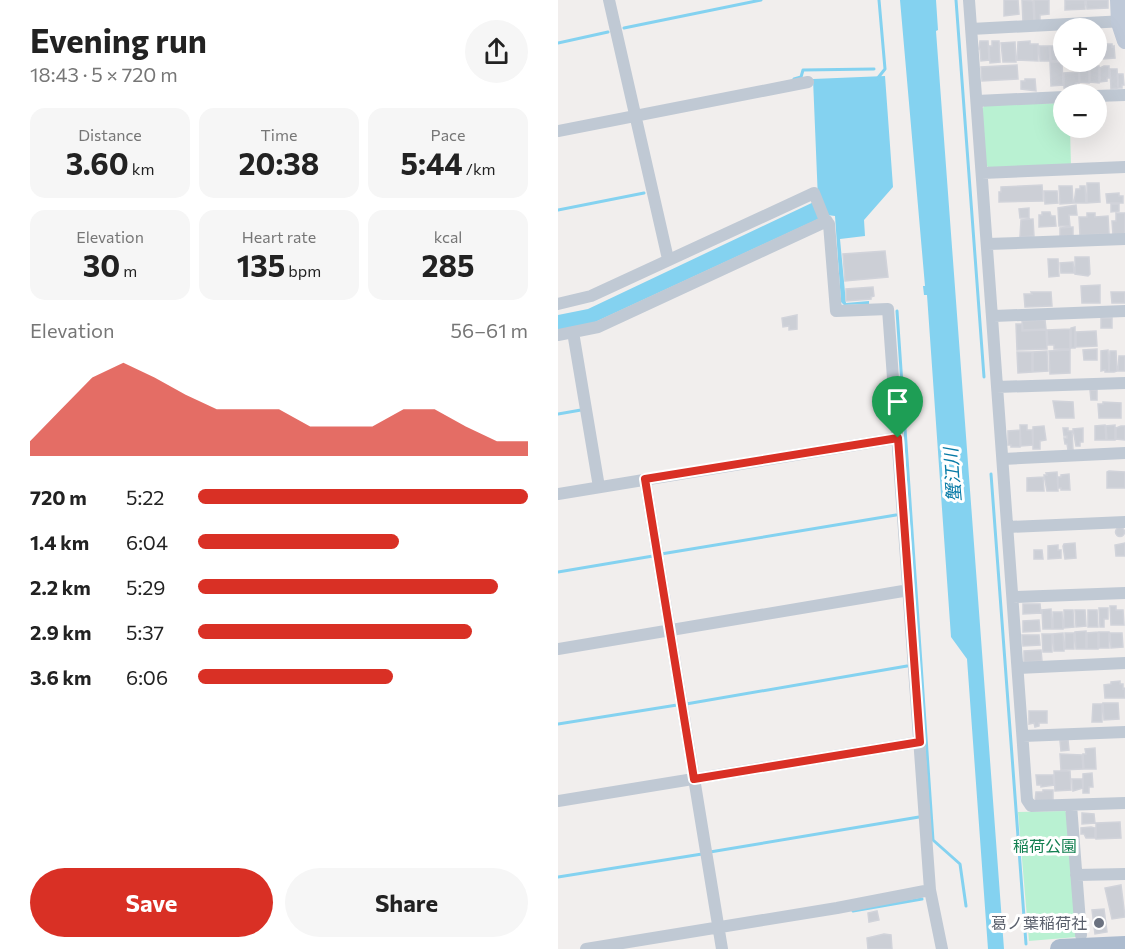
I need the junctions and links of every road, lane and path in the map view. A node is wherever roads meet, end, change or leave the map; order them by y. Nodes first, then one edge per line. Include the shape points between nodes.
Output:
1 (609, 0) edge
2 (969, 0) edge
3 (1118, 0) edge
4 (1122, 22) edge
5 (971, 29) junction
6 (1125, 41) edge
7 (808, 82) dead end
8 (1125, 94) edge
9 (1107, 95) edge
10 (1053, 98) edge
11 (977, 101) junction
12 (635, 116) junction
13 (558, 131) edge
14 (1125, 167) edge
15 (982, 173) junction
16 (826, 220) junction
17 (1125, 239) edge
18 (987, 244) junction
19 (668, 259) junction
20 (558, 304) edge
21 (1125, 311) edge
22 (994, 316) junction
23 (573, 332) junction
24 (558, 335) edge
25 (1125, 383) edge
26 (997, 387) junction
27 (898, 438) junction
28 (1125, 453) edge
29 (1003, 459) junction
30 (645, 479) junction
31 (599, 487) junction
32 (558, 494) edge
33 (1125, 522) edge
34 (1008, 527) junction
35 (909, 590) junction
36 (1125, 592) edge
37 (1013, 597) junction
38 (669, 630) junction
39 (558, 649) edge
40 (1125, 663) edge
41 (1018, 668) junction
42 (1125, 732) edge
43 (1023, 736) junction
44 (920, 742) junction
45 (694, 779) junction
46 (558, 801) edge
47 (1125, 803) edge
48 (1071, 805) junction
49 (1125, 874) edge
50 (1076, 875) junction
51 (930, 890) junction
52 (718, 926) junction
53 (1080, 935) dead end
54 (1125, 946) edge
55 (586, 949) edge
56 (722, 949) edge
57 (942, 949) edge
58 (1060, 949) edge

1 - 12 street
2 - 5 street
3 - 4 street
4 - 5 street
4 - 6 street
5 - 11 street
7 - 12 street
8 - 9 street
10 - 11 street
11 - 15 street
12 - 13 street
12 - 19 street
14 - 15 street
15 - 18 street
16 - 19 street via 813,193
16 - 23 street via 598,327
16 - 27 street via 836,311 888,309
17 - 18 street
18 - 22 street
19 - 20 street via 591,296
21 - 22 street
22 - 26 street
23 - 24 street
23 - 31 street
25 - 26 street
26 - 29 street
27 - 30 street
27 - 35 street
28 - 29 street
29 - 34 street
30 - 31 street
30 - 38 street
31 - 32 street
33 - 34 street
34 - 37 street
35 - 38 street
35 - 44 street
36 - 37 street
37 - 41 street
38 - 39 street
38 - 45 street
40 - 41 street
41 - 43 street
42 - 43 street
43 - 48 street via 1027,800 1031,806
44 - 45 street
44 - 51 street
45 - 46 street
45 - 52 street
47 - 48 street
48 - 50 street
49 - 50 street
50 - 53 street
51 - 52 street
51 - 57 street
52 - 55 street
52 - 56 street
54 - 58 main road

